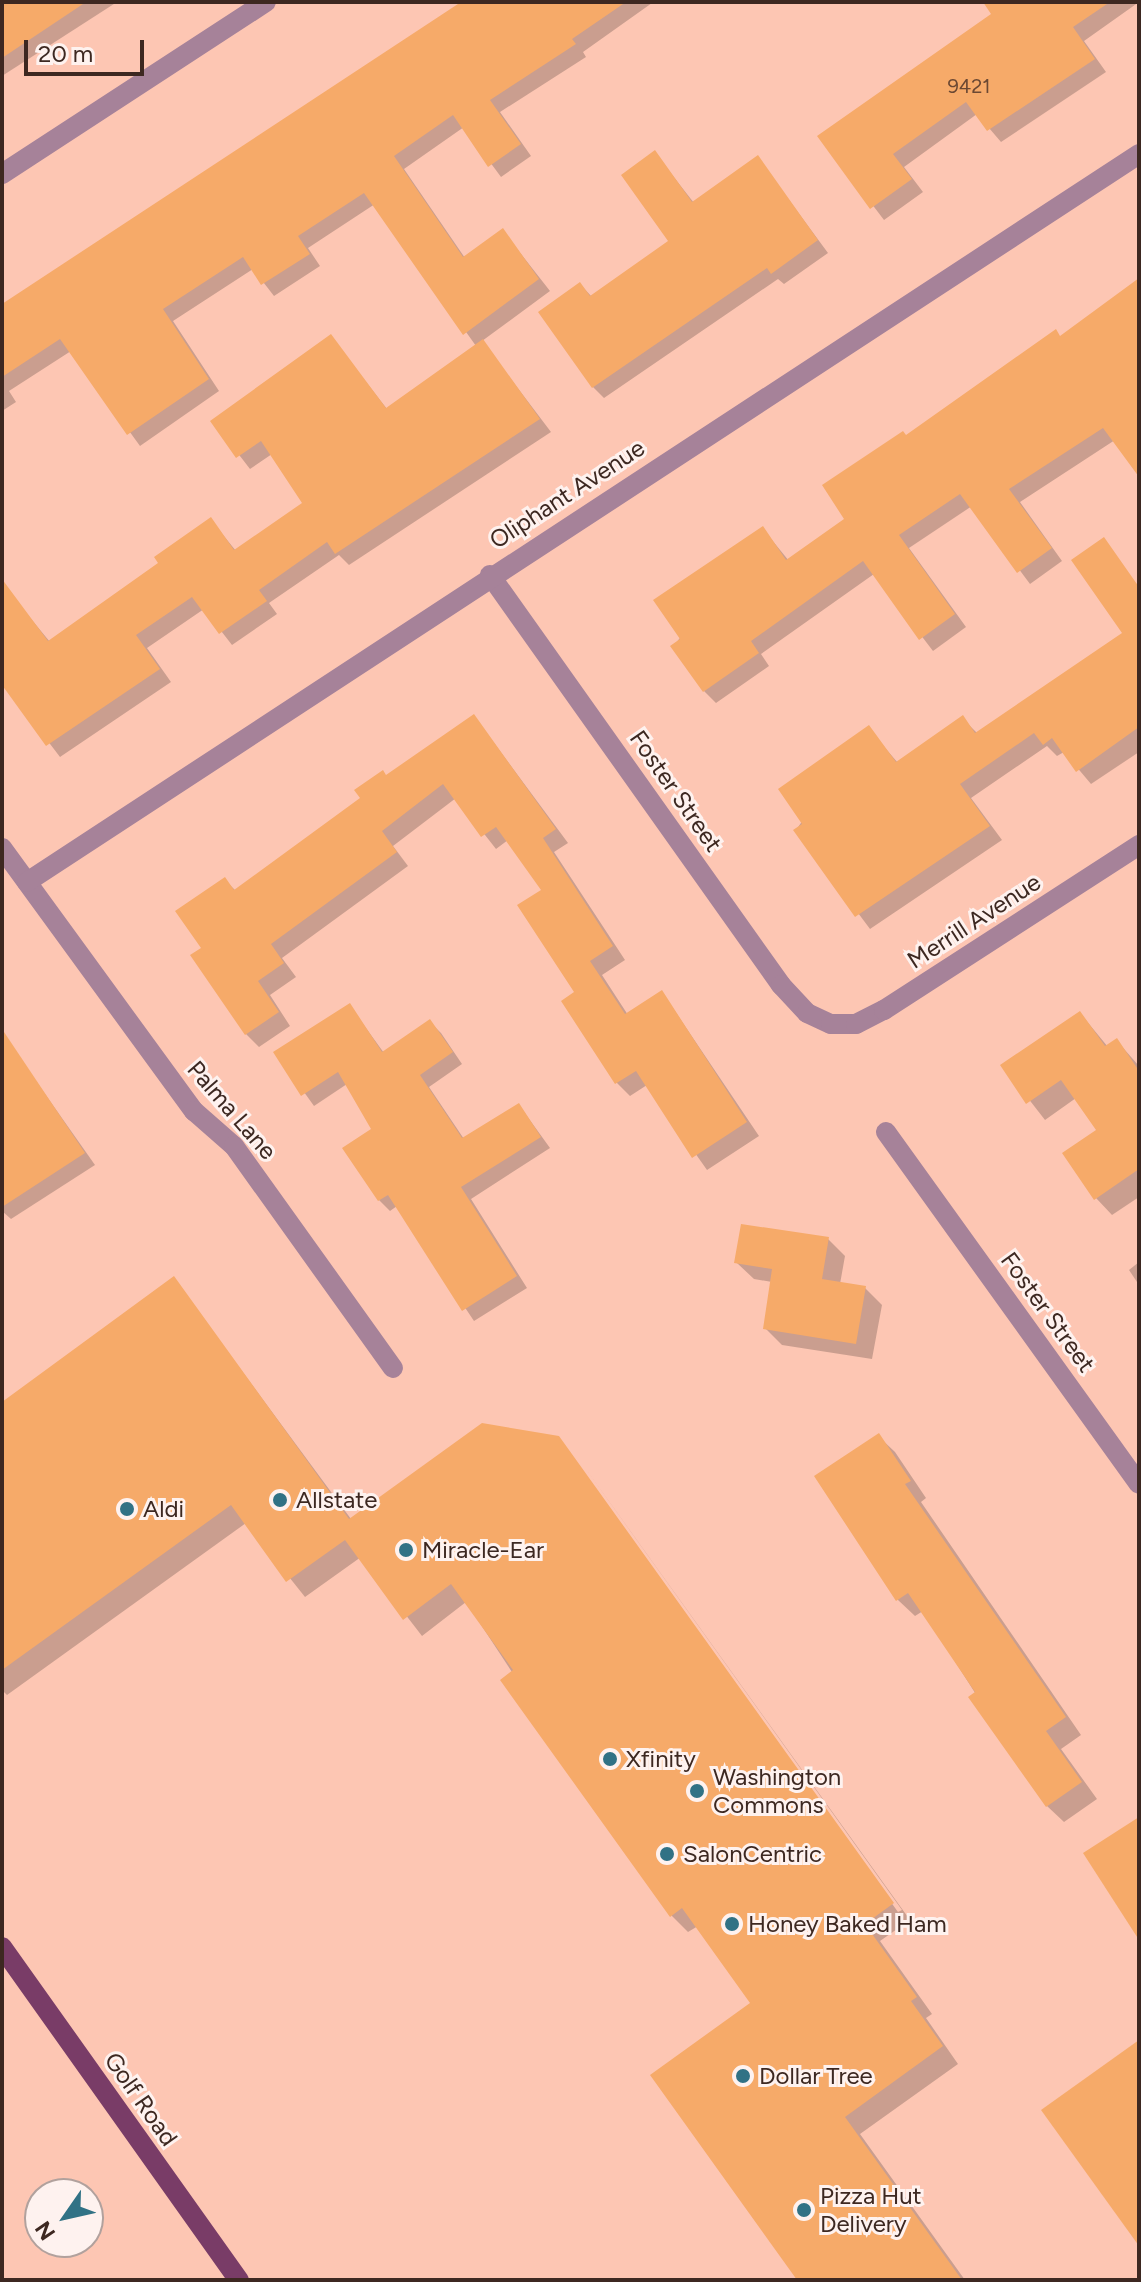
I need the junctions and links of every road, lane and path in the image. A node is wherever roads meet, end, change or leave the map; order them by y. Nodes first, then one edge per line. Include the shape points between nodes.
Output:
1 (266, 2) edge
2 (1139, 154) edge
3 (2, 174) edge
4 (490, 575) junction
5 (1139, 845) edge
6 (2, 848) edge
7 (27, 882) junction
8 (831, 1024) joint
9 (886, 1132) dead end
10 (393, 1368) dead end
11 (1139, 1484) edge
12 (2, 1947) edge
13 (239, 2280) edge

1 - 3 street
2 - 4 street, Oliphant Avenue
4 - 7 street, Oliphant Avenue
4 - 8 street, Foster Street via 781,985 807,1013
5 - 8 street, Merrill Avenue via 884,1010 856,1024
6 - 7 street, Palma Lane
7 - 10 street, Palma Lane via 194,1111 234,1146
9 - 11 street, Foster Street
12 - 13 main road, Golf Road

